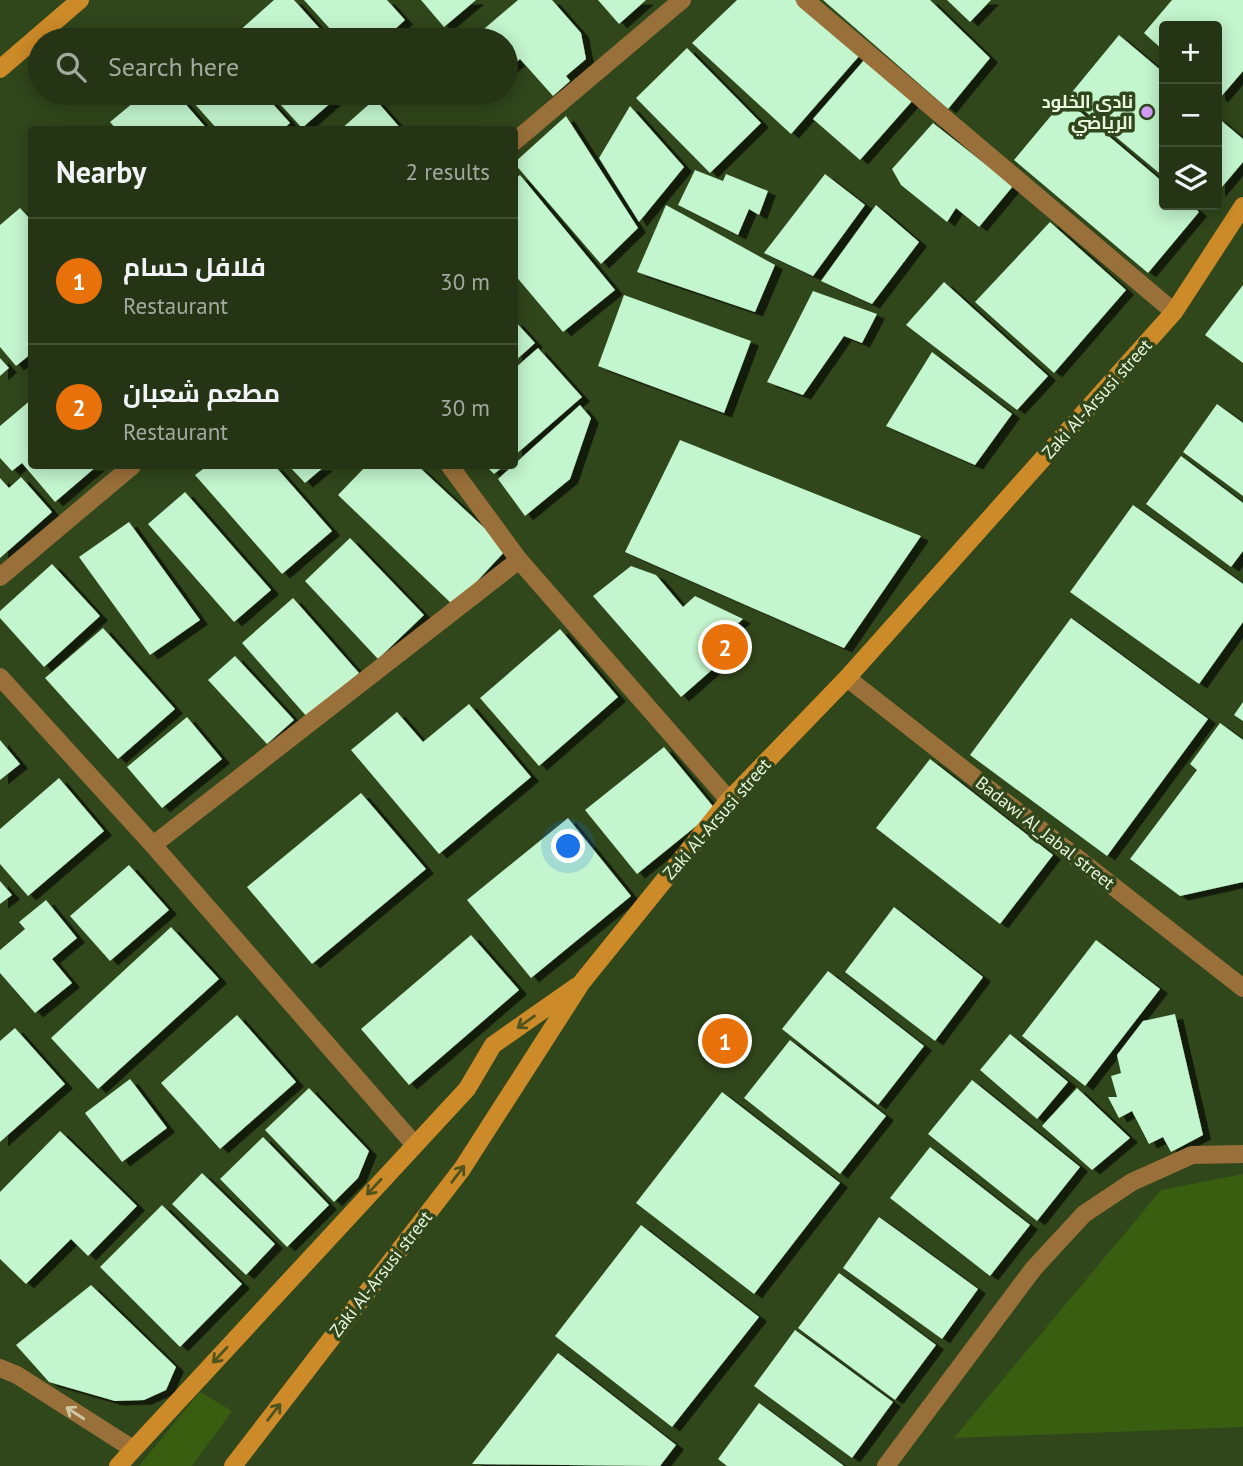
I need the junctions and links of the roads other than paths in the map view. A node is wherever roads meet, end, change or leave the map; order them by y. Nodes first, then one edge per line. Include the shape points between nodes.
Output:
1 (80, 0) edge
2 (682, 0) edge
3 (806, 0) edge
4 (48, 28) edge
5 (28, 45) edge
6 (0, 69) edge
7 (518, 139) edge
8 (1243, 206) edge
9 (1174, 312) junction
10 (128, 469) edge
11 (452, 469) edge
12 (519, 560) junction
13 (0, 577) edge
14 (0, 677) edge
15 (847, 678) junction
16 (729, 800) junction
17 (153, 845) junction
18 (582, 982) junction
19 (1243, 988) edge
20 (414, 1144) junction
21 (1243, 1154) edge
22 (0, 1356) edge
23 (8, 1371) edge
24 (132, 1450) junction
25 (118, 1466) edge
26 (233, 1466) edge
27 (886, 1466) edge

1 - 4 street
2 - 7 street
3 - 9 street
5 - 6 street
8 - 9 street, Zaki Al-Arsusi street
9 - 15 street, Zaki Al-Arsusi street
10 - 13 street
11 - 12 street
12 - 16 street
12 - 17 street
14 - 17 street
15 - 16 street, Zaki Al-Arsusi street
15 - 19 street, Badawi Al_Jabal street
16 - 18 street, Zaki Al-Arsusi street
17 - 20 street
18 -> 20 street via 493,1045 467,1089
26 -> 18 street, Zaki Al-Arsusi street via 462,1169
20 -> 24 street
21 - 27 street via 1192,1155 1132,1182 1084,1214 1034,1268
22 - 23 street
24 -> 23 street
24 - 25 street

